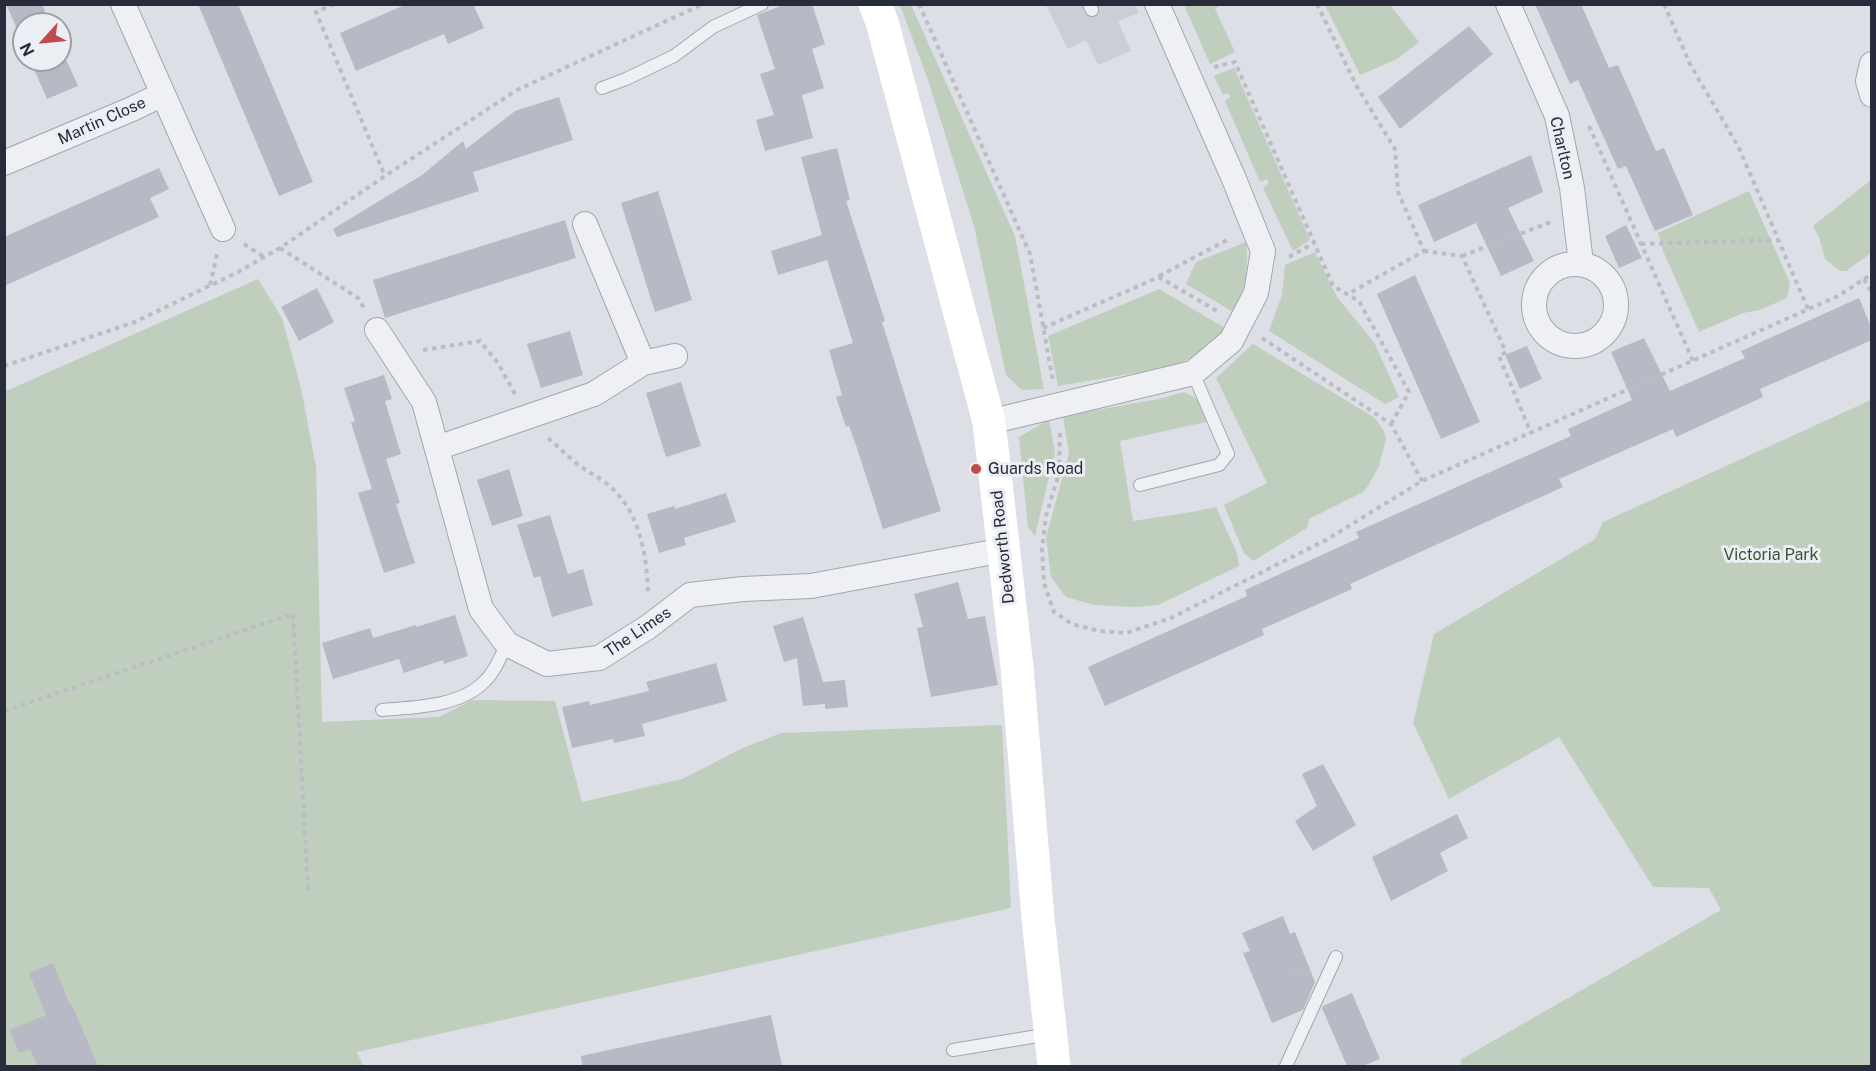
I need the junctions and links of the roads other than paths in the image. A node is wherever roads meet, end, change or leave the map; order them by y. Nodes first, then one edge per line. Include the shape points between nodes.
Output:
1 (123, 4) edge
2 (762, 4) edge
3 (875, 4) edge
4 (1157, 4) edge
5 (1508, 4) edge
6 (1872, 64) edge
7 (602, 88) dead end
8 (163, 94) junction
9 (1872, 95) edge
10 (4, 163) edge
11 (585, 224) dead end
12 (223, 229) dead end
13 (1581, 263) dead end
14 (377, 330) dead end
15 (675, 356) dead end
16 (642, 363) junction
17 (1193, 373) junction
18 (989, 423) junction
19 (437, 448) junction
20 (1140, 485) dead end
21 (1004, 550) junction
22 (507, 644) junction
23 (382, 710) dead end
24 (1336, 957) dead end
25 (1051, 1034) junction
26 (953, 1050) dead end
27 (1054, 1066) edge
28 (1286, 1066) edge

1 - 8 street
2 - 7 lane via 713,27 674,56
3 - 18 main road, Dedworth Road
4 - 17 street via 1263,251 1256,293 1231,341
5 - 13 street, Charlton via 1557,116 1572,188
6 - 9 street via 1868,81
8 - 10 street, Martin Close
8 - 12 street, Martin Close
11 - 16 street
14 - 19 street, The Limes via 424,402
15 - 16 street
16 - 19 street via 594,394
17 - 18 street
17 - 20 lane via 1228,454 1219,465
18 - 21 main road, Dedworth Road
19 - 22 street, The Limes via 481,609
21 - 22 street, The Limes via 811,586 690,595 599,658 547,664
21 - 25 main road, Dedworth Road
22 - 23 lane via 486,680 471,693 434,705
24 - 28 lane
25 - 26 lane
25 - 27 main road, Dedworth Road

